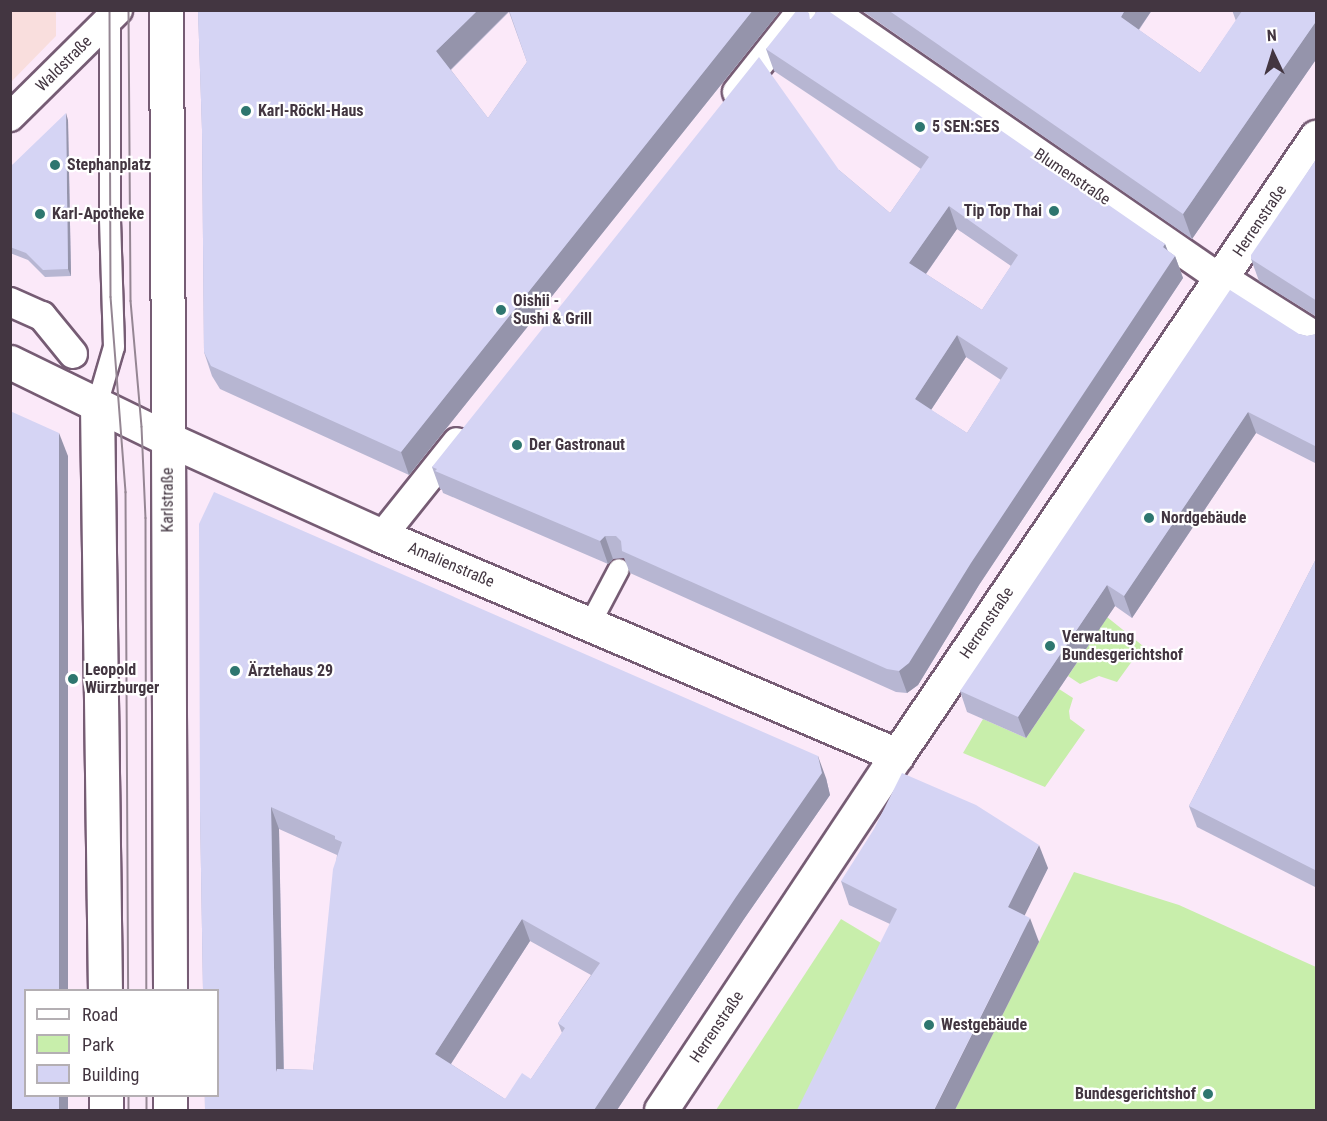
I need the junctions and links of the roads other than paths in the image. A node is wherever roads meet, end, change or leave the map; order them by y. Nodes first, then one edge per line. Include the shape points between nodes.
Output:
1 (166, 10) edge
2 (802, 10) edge
3 (831, 10) edge
4 (113, 13) edge
5 (721, 112) edge
6 (10, 117) edge
7 (1317, 137) edge
8 (1221, 279) junction
9 (10, 302) edge
10 (1317, 339) edge
11 (73, 354) dead end
12 (10, 362) edge
13 (97, 405) junction
14 (470, 426) edge
15 (168, 439) junction
16 (382, 536) junction
17 (619, 568) edge
18 (590, 624) junction
19 (897, 755) junction
20 (105, 989) edge
21 (170, 989) edge
22 (661, 1110) edge

1 - 15 street, Karlstraße
2 - 5 street
3 - 8 street, Blumenstraße
4 - 6 street, Waldstraße
4 - 13 lane via 110,217 114,347
7 - 8 street, Herrenstraße
8 - 10 street, Blumenstraße
8 - 19 street, Herrenstraße
9 - 11 street via 42,316
12 - 13 street, Amalienstraße
13 - 15 street, Amalienstraße
13 - 20 street
14 - 16 street
15 - 16 street, Amalienstraße
15 - 21 street, Karlstraße
16 - 18 street, Amalienstraße
17 - 18 lane
18 - 19 street, Amalienstraße
19 - 22 street, Herrenstraße

